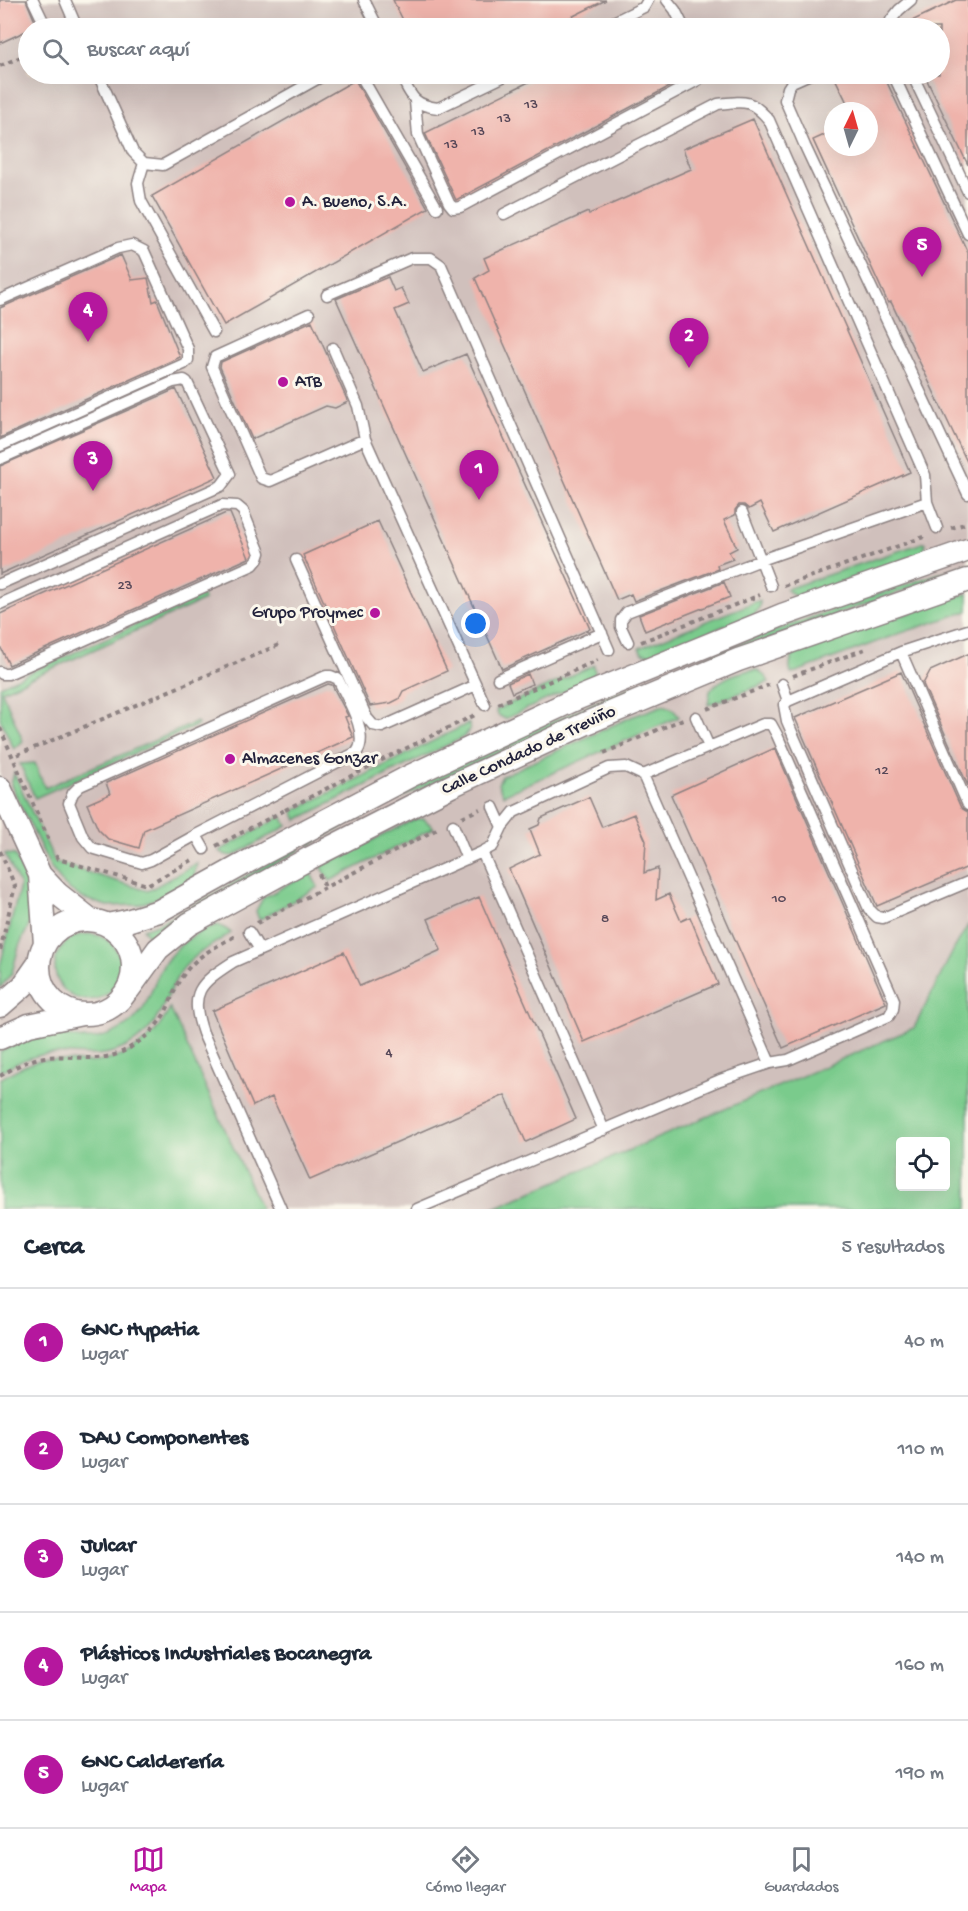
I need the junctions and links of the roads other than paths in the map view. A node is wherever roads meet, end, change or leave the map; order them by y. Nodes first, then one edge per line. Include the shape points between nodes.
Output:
1 (33, 0) edge
2 (65, 0) edge
3 (364, 0) edge
4 (648, 0) edge
5 (667, 0) edge
6 (911, 0) edge
7 (42, 18) edge
8 (73, 18) edge
9 (373, 18) edge
10 (622, 18) edge
11 (679, 18) edge
12 (893, 18) edge
13 (102, 84) edge
14 (308, 84) edge
15 (366, 84) edge
16 (406, 84) edge
17 (488, 84) edge
18 (691, 84) edge
19 (791, 84) edge
20 (897, 84) edge
21 (917, 84) edge
22 (415, 101) junction
23 (144, 163) junction
24 (968, 192) edge
25 (438, 208) dead end
26 (504, 214) dead end
27 (968, 234) edge
28 (327, 295) dead end
29 (0, 300) edge
30 (309, 314) dead end
31 (214, 332) dead end
32 (333, 348) dead end
33 (365, 439) junction
34 (0, 446) edge
35 (0, 459) edge
36 (968, 494) edge
37 (927, 502) junction
38 (742, 512) dead end
39 (937, 528) dead end
40 (968, 550) edge
41 (296, 560) dead end
42 (761, 560) junction
43 (968, 580) edge
44 (0, 584) edge
45 (771, 586) dead end
46 (0, 604) edge
47 (968, 630) edge
48 (602, 633) junction
49 (628, 642) dead end
50 (901, 652) junction
51 (605, 655) road end
52 (0, 672) edge
53 (498, 679) dead end
54 (782, 684) dead end
55 (476, 685) junction
56 (788, 701) junction
57 (485, 705) dead end
58 (696, 717) dead end
59 (709, 747) junction
60 (643, 775) junction
61 (0, 788) edge
62 (968, 805) edge
63 (493, 807) dead end
64 (453, 825) dead end
65 (502, 827) junction
66 (196, 835) junction
67 (204, 849) dead end
68 (482, 852) junction
69 (467, 859) junction
70 (39, 875) junction
71 (968, 882) edge
72 (99, 922) junction
73 (249, 932) dead end
74 (260, 950) junction
75 (42, 953) junction
76 (129, 989) junction
77 (0, 1006) edge
78 (82, 1014) junction
79 (0, 1038) edge
80 (770, 1063) junction
81 (604, 1130) junction
82 (281, 1209) edge
83 (417, 1209) edge

1 - 7 lane
2 - 8 lane
3 - 9 lane
4 - 10 lane via 644,8
5 - 11 lane
6 - 12 lane
13 - 23 lane via 133,152
14 - 23 lane via 163,165
15 - 25 lane
16 - 22 lane
17 - 22 lane via 438,108
18 - 22 lane via 453,208 418,135
19 - 36 lane via 785,100
20 - 27 lane
21 - 24 lane
23 - 31 lane via 138,183 141,201
26 - 37 lane via 718,104 743,101 758,107 769,120 925,475
28 - 48 lane via 412,258 431,258 441,265
29 - 34 lane via 132,245 144,251 188,349 189,360
30 - 33 lane via 215,357 212,363 261,478 270,481
32 - 33 lane via 358,406
33 - 55 lane
35 - 44 lane via 184,380 230,474 221,486
37 - 39 lane
37 - 42 lane
38 - 42 lane
40 - 72 street, Calle Condado de Treviño via 782,615 576,699 410,776 159,911 127,921
41 - 55 lane via 373,725 382,727
42 - 45 lane
42 - 49 lane via 627,612 621,627
43 - 76 street, Calle Condado de Treviño via 738,660 589,722 452,786 189,924 158,949
46 - 52 lane via 222,505 237,506 243,511 261,553 253,565 9,675
47 - 50 lane
48 - 51 lane
48 - 53 lane
50 - 56 lane
50 - 62 lane
54 - 56 lane
55 - 57 lane
56 - 71 lane via 784,705 787,721 869,909 884,918
58 - 59 lane
59 - 60 lane
59 - 80 lane via 771,724 894,1000 889,1016 788,1060
60 - 65 lane via 626,767 609,768 514,812
60 - 80 lane
61 - 70 street
63 - 65 lane
64 - 69 lane
65 - 68 lane via 493,846
66 - 66 lane via 357,752 361,731 338,679 326,676 80,786 69,802 83,837 92,848 142,863
66 - 67 lane
68 - 69 lane
68 - 81 lane
69 - 74 lane
70 - 72 street via 58,894
70 - 75 street
72 - 75 street via 64,925
72 - 76 street via 119,933 128,945 133,959
73 - 74 lane
74 - 82 lane via 208,979 196,998 196,1012
75 - 77 street via 23,986
75 - 78 street via 40,978 45,992 68,1011
76 - 78 street via 109,1009
78 - 79 street via 28,1026
80 - 81 lane
81 - 83 lane

